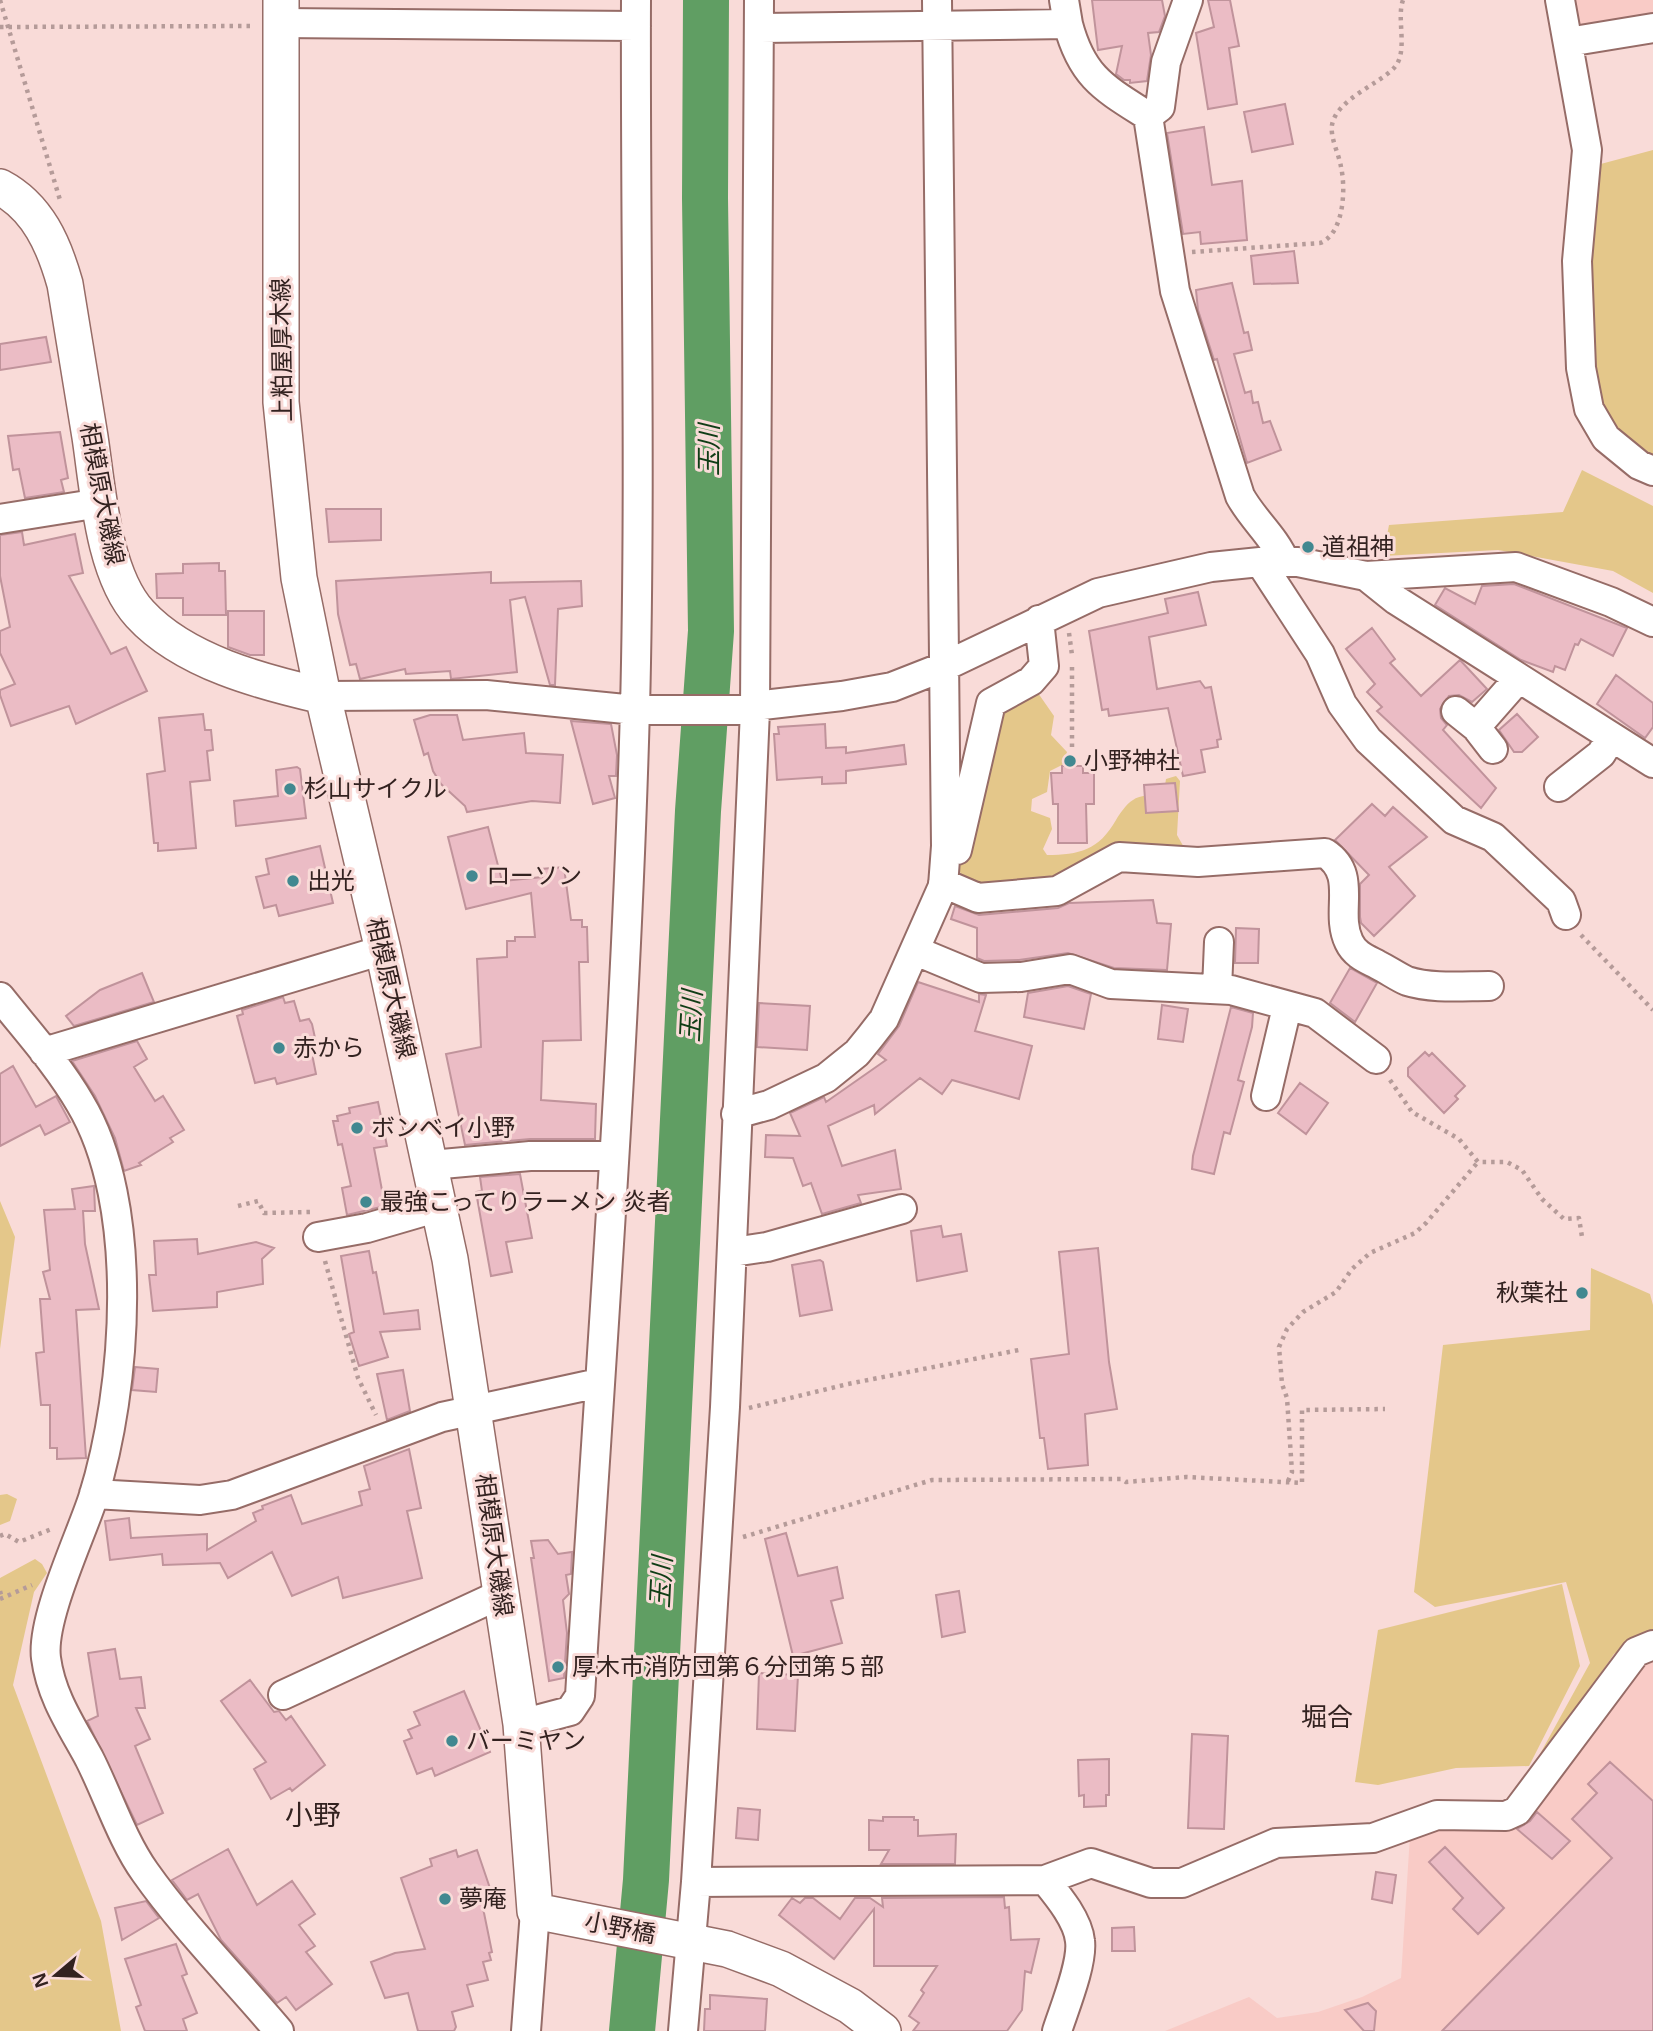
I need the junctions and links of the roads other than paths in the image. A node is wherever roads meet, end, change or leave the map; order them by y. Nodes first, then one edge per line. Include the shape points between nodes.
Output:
1 (759, 0) edge
2 (1188, 0) edge
3 (1560, 0) edge
4 (281, 12) edge
5 (1066, 12) edge
6 (636, 13) edge
7 (937, 13) edge
8 (760, 28) junction
9 (1653, 28) edge
10 (1568, 42) junction
11 (1148, 116) junction
12 (0, 187) edge
13 (1653, 471) edge
14 (100, 503) junction
15 (0, 519) edge
16 (1273, 562) junction
17 (1366, 576) junction
18 (1050, 614) junction
19 (1653, 622) edge
20 (943, 667) junction
21 (1519, 678) junction
22 (323, 696) junction
23 (751, 708) junction
24 (638, 710) junction
25 (1475, 729) dead end
26 (1611, 737) junction
27 (1653, 763) edge
28 (1559, 787) dead end
29 (944, 871) junction
30 (1566, 915) road end
31 (1219, 942) dead end
32 (383, 950) junction
33 (916, 951) junction
34 (1489, 986) dead end
35 (1217, 989) junction
36 (0, 997) edge
37 (1287, 1007) junction
38 (44, 1052) junction
39 (1376, 1059) road end
40 (1266, 1096) dead end
41 (736, 1115) junction
42 (614, 1156) junction
43 (431, 1165) junction
44 (439, 1207) junction
45 (902, 1209) dead end
46 (318, 1237) road end
47 (733, 1252) junction
48 (599, 1383) junction
49 (474, 1409) junction
50 (94, 1494) junction
51 (501, 1594) junction
52 (1653, 1645) edge
53 (283, 1695) dead end
54 (521, 1724) junction
55 (1045, 1880) junction
56 (696, 1882) junction
57 (549, 1914) junction
58 (685, 1940) junction
59 (279, 2031) edge
60 (526, 2031) edge
61 (683, 2031) edge
62 (883, 2031) edge
63 (1057, 2031) edge

1 - 8 street
2 - 11 street via 1166,62 1160,107
3 - 10 street
4 - 6 street
4 - 22 main road, 上粕屋厚木線 via 281,402 299,578
5 - 7 street
5 - 11 street via 1081,63 1098,82
6 - 24 street
7 - 8 street
7 - 20 street
8 - 23 street
9 - 10 street
10 - 13 street via 1587,150 1577,261 1581,368 1589,409 1606,438
11 - 16 street via 1175,291 1240,496 1279,548
12 - 14 main road, 相模原大磯線 via 33,214 55,248 65,284
14 - 15 street
14 - 22 main road, 相模原大磯線 via 117,573 141,615 173,639 248,678
16 - 17 street
16 - 18 street via 1211,567 1143,581 1098,593
16 - 30 street via 1342,704 1368,740 1454,821 1493,837 1561,901
17 - 19 street via 1516,567
17 - 21 street
18 - 20 street
18 - 29 street via 1044,666 1031,681 991,703 956,851
20 - 23 street via 892,687
20 - 29 street
21 - 25 street
21 - 26 street
22 - 24 street via 486,695
22 - 32 main road, 相模原大磯線
23 - 24 street
23 - 41 street
24 - 42 street
26 - 27 street
26 - 28 street via 1601,754
29 - 33 street
29 - 34 street via 978,898 1057,891 1119,857 1198,862 1325,853 1334,858 1346,879 1348,941 1357,954 1408,981
31 - 35 street
32 - 38 street
32 - 43 main road, 相模原大磯線
33 - 35 street via 981,978 1070,969 1111,984
33 - 41 street via 884,1019 857,1053 826,1078
35 - 37 street
36 - 38 street
37 - 39 street via 1315,1013
37 - 40 street
38 - 50 street via 81,1104 104,1160 121,1265 121,1352
41 - 47 street
42 - 43 street via 530,1156
42 - 48 street
43 - 44 main road, 相模原大磯線
44 - 46 street
44 - 49 main road, 相模原大磯線
45 - 47 street
47 - 56 street
48 - 49 street
48 - 54 street via 580,1696 570,1711
49 - 50 street via 232,1495 200,1500
49 - 51 main road, 相模原大磯線
50 - 59 street via 48,1626 45,1654 50,1682 144,1871
51 - 53 street
51 - 54 main road, 相模原大磯線
52 - 55 street via 1636,1652 1517,1811 1506,1816 1437,1815 1373,1838 1276,1843 1182,1883 1151,1883 1091,1863
54 - 57 main road, 相模原大磯線
55 - 56 street
55 - 63 street via 1064,1904 1080,1941
56 - 58 street
57 - 58 main road, 小野橋
57 - 60 street
58 - 61 street
58 - 62 main road via 727,1949 781,1969 850,2006

